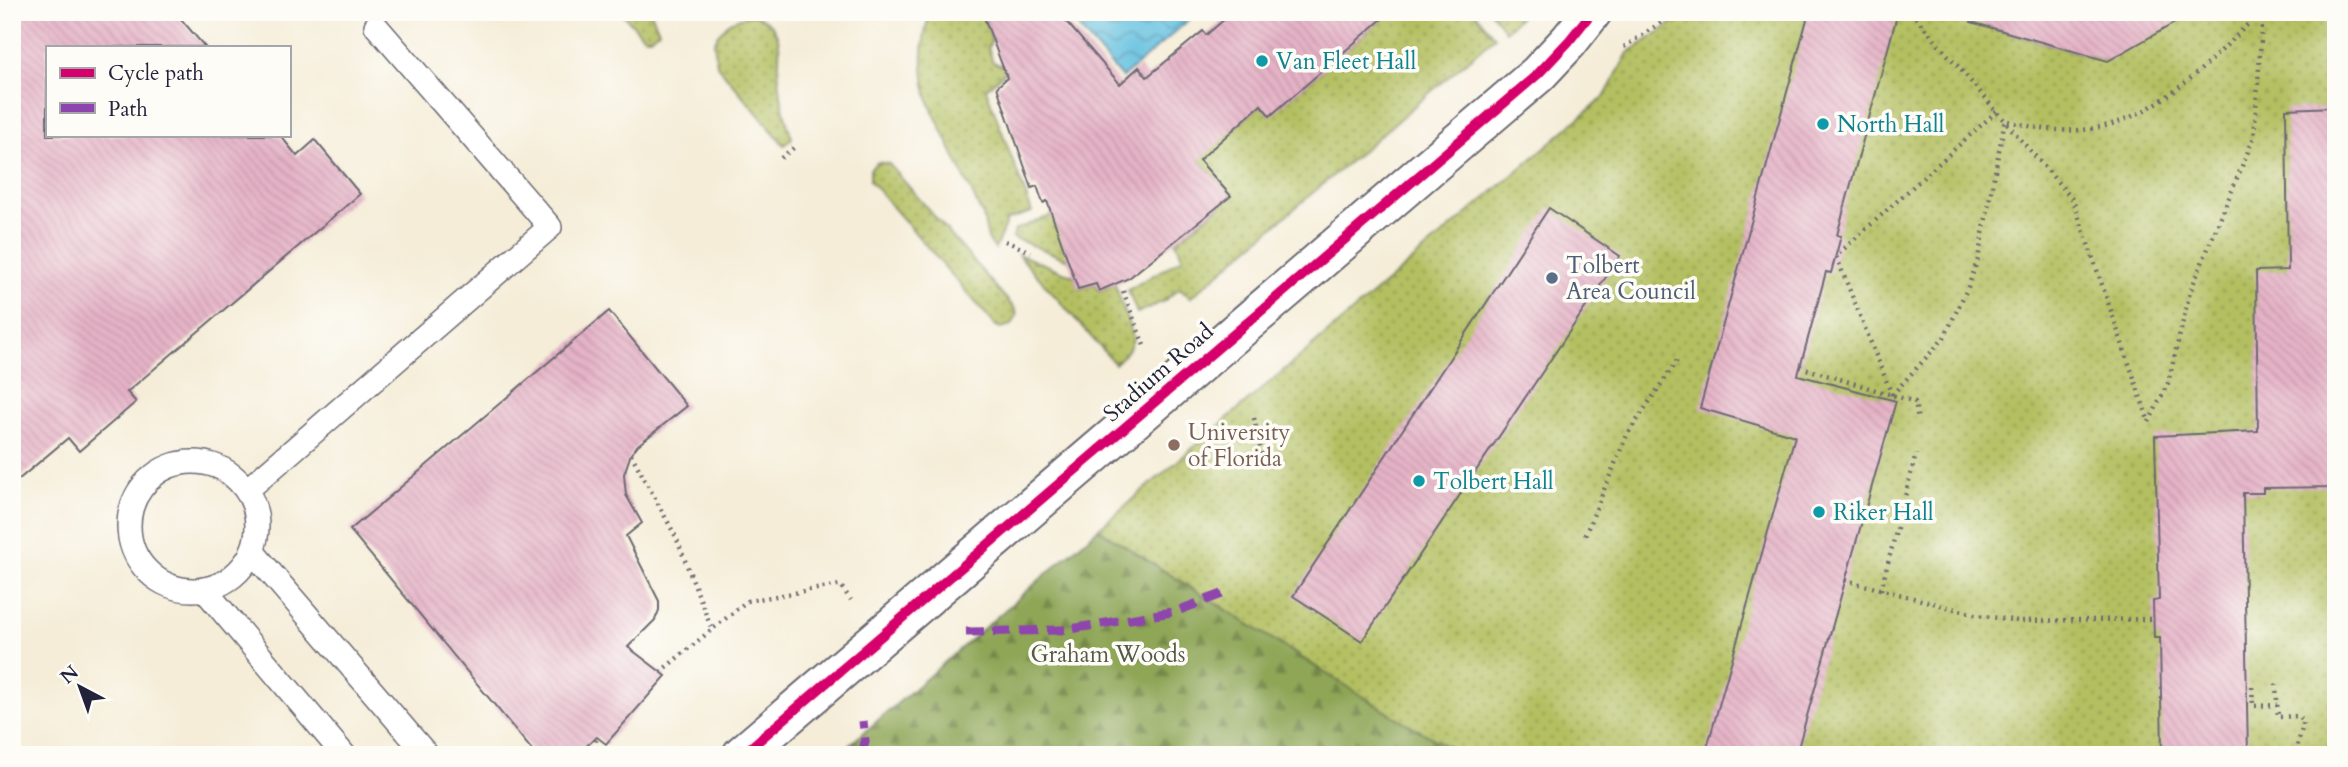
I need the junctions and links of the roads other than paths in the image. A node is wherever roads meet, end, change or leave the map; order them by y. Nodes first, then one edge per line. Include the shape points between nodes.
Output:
1 (1592, 12) edge
2 (376, 26) dead end
3 (247, 490) junction
4 (252, 551) junction
5 (204, 589) junction
6 (344, 755) edge
7 (427, 755) edge
8 (742, 755) edge

1 - 8 street, Stadium Road via 1538,74
2 - 3 lane via 550,227
3 - 4 lane via 258,530
3 - 5 lane via 232,474 193,461 153,475 130,511 129,532 146,570 163,583
4 - 5 lane via 224,582
4 - 7 lane
5 - 6 lane

